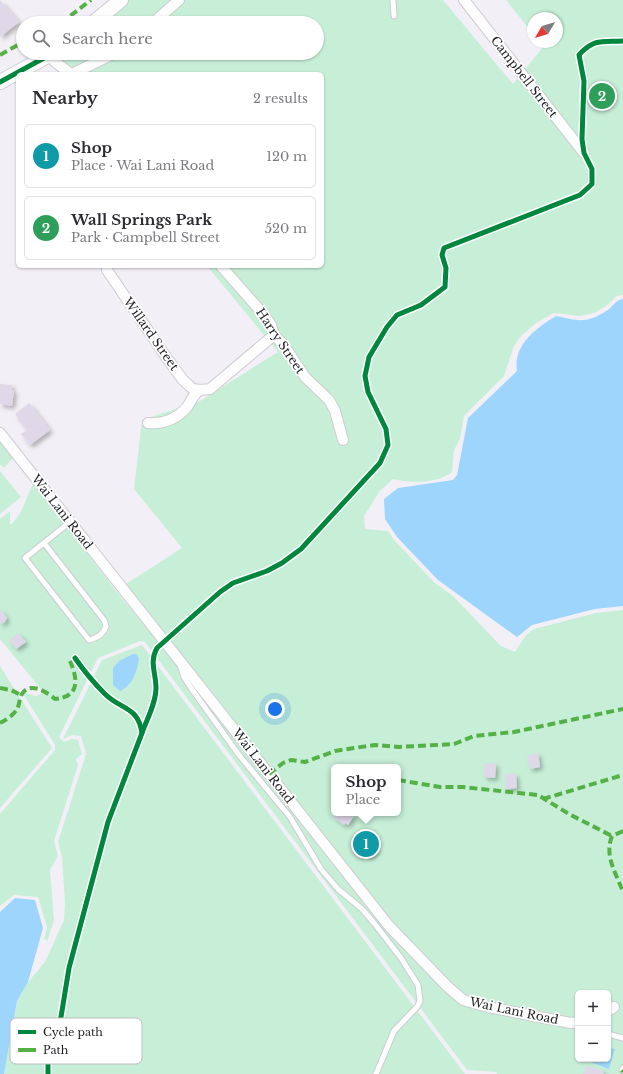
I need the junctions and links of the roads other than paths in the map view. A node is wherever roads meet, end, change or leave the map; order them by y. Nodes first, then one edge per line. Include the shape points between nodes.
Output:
1 (121, 0) edge
2 (179, 0) edge
3 (393, 0) edge
4 (464, 0) edge
5 (102, 16) edge
6 (162, 16) edge
7 (394, 16) dead end
8 (40, 60) edge
9 (54, 60) edge
10 (100, 60) edge
11 (18, 72) edge
12 (68, 72) edge
13 (75, 72) edge
14 (16, 73) edge
15 (0, 82) edge
16 (584, 153) dead end
17 (223, 268) edge
18 (107, 270) dead end
19 (274, 335) junction
20 (201, 390) junction
21 (148, 423) dead end
22 (0, 432) edge
23 (343, 440) dead end
24 (70, 522) junction
25 (44, 543) junction
26 (178, 658) junction
27 (575, 1024) edge
28 (611, 1035) edge
29 (623, 1038) edge
30 (376, 1074) edge

1 - 5 main road
2 - 6 street
3 - 7 lane
4 - 16 street, Campbell Street
8 - 11 main road
9 - 12 street
10 - 13 street
14 - 15 main road
17 - 19 street, Harry Street via 272,325
18 - 20 street, Willard Street via 184,380 193,388
19 - 20 street via 210,389
19 - 23 street, Harry Street via 305,377 329,400 335,411
20 - 21 street via 174,418 164,423
22 - 24 street, Wai Lani Road
24 - 25 lane
24 - 26 street, Wai Lani Road
25 - 25 lane via 25,558 89,640 94,639 105,630 104,620
26 - 27 street, Wai Lani Road via 389,926 447,986 463,1000
26 - 30 lane via 190,688 239,755 290,817 321,868 338,889 374,923 418,985 420,1001 394,1031
28 - 29 lane

